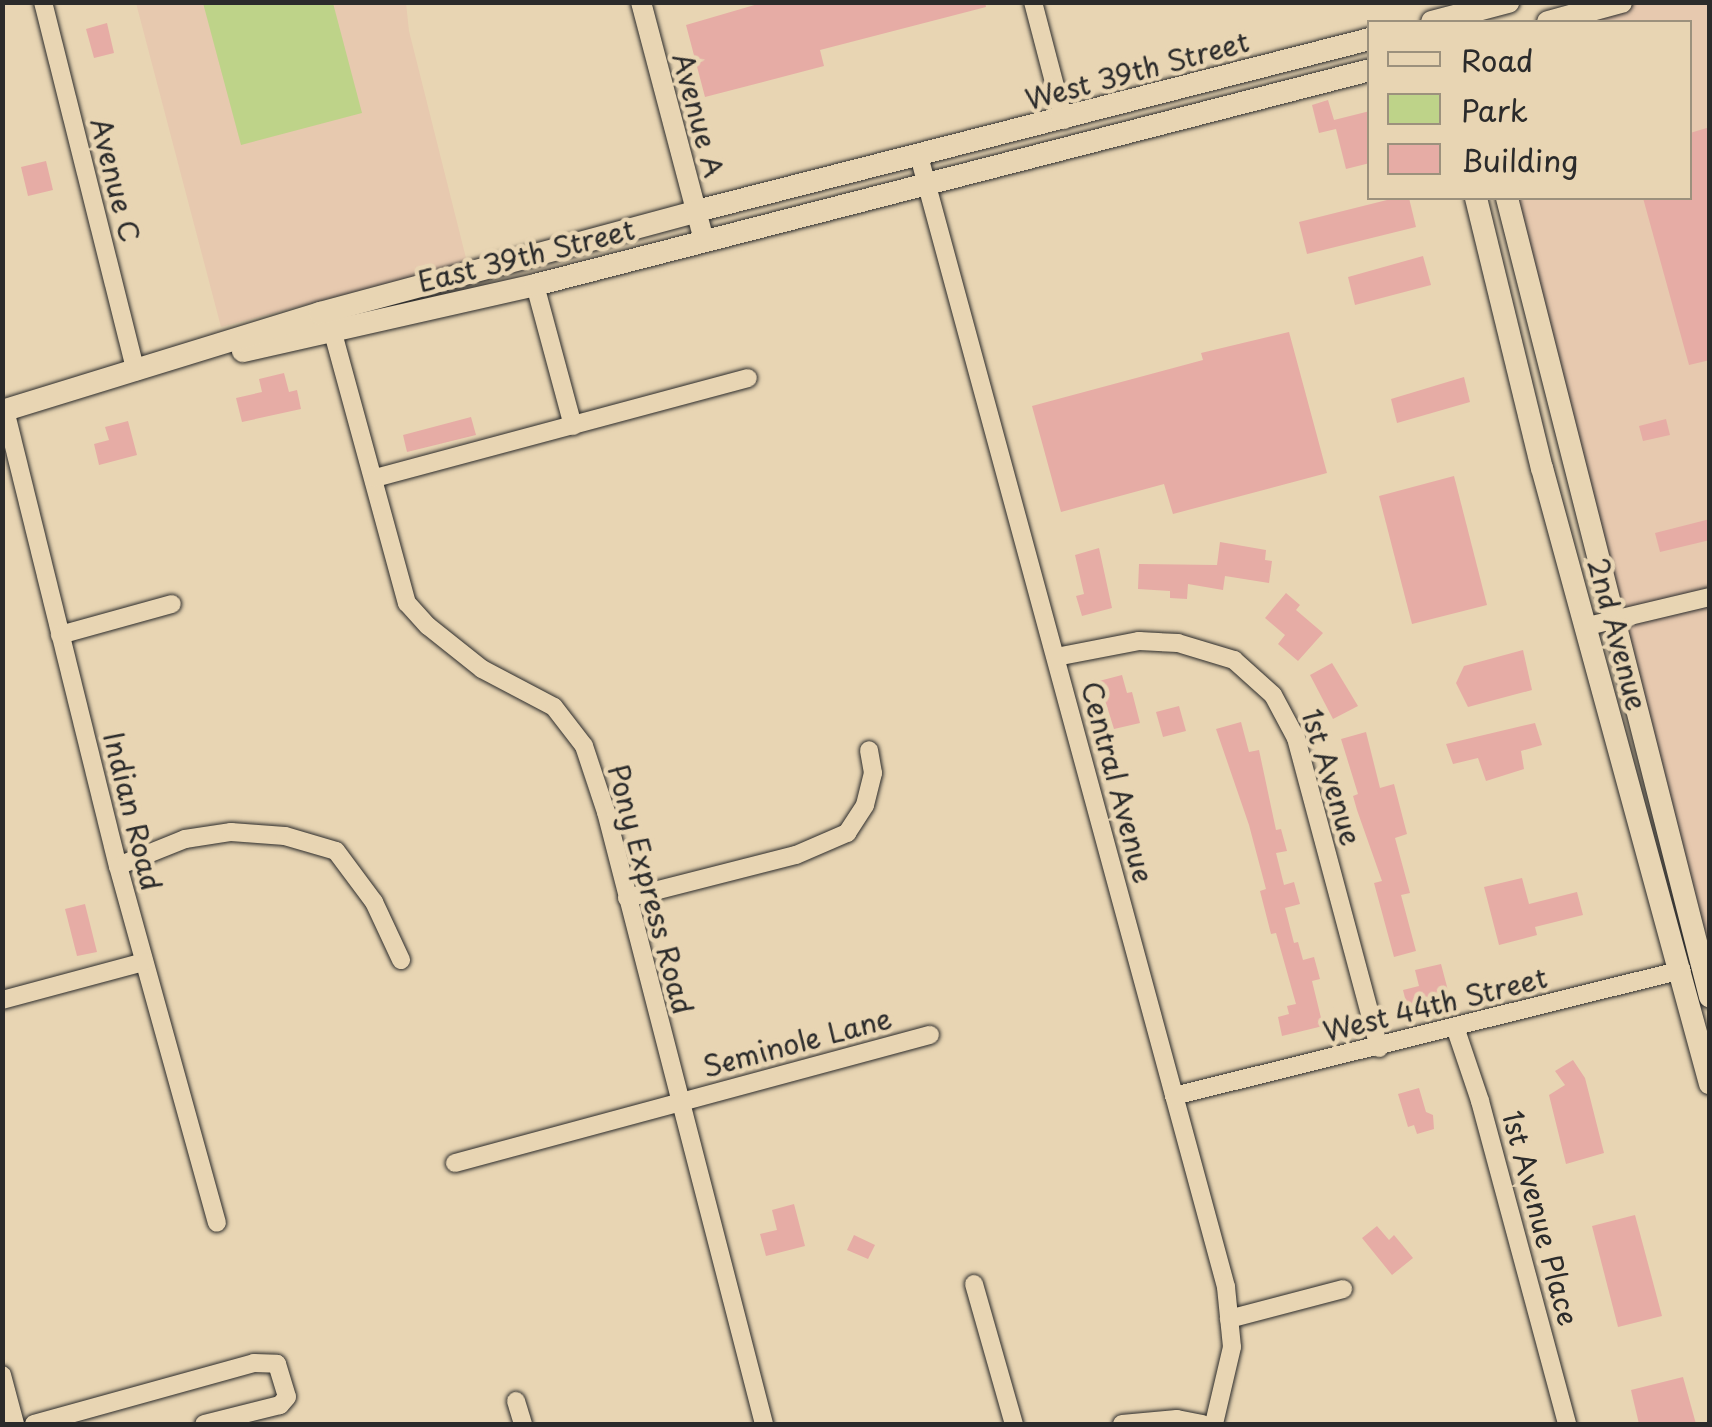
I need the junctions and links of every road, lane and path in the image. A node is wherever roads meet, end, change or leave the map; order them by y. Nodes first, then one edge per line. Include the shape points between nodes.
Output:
1 (43, 2) edge
2 (641, 2) edge
3 (1033, 2) edge
4 (1508, 2) edge
5 (1621, 2) edge
6 (1463, 13) edge
7 (1555, 20) edge
8 (1367, 40) edge
9 (1367, 71) edge
10 (1064, 120) junction
11 (919, 156) junction
12 (927, 184) junction
13 (1477, 200) edge
14 (1507, 200) edge
15 (697, 211) junction
16 (704, 241) junction
17 (535, 285) junction
18 (333, 333) junction
19 (136, 371) junction
20 (748, 378) dead end
21 (4, 410) edge
22 (574, 426) junction
23 (375, 478) junction
24 (1710, 597) edge
25 (172, 604) dead end
26 (1612, 621) junction
27 (1584, 628) junction
28 (60, 635) junction
29 (1056, 657) junction
30 (869, 750) dead end
31 (118, 866) junction
32 (627, 898) junction
33 (401, 960) dead end
34 (144, 962) junction
35 (1697, 966) edge
36 (1710, 997) edge
37 (2, 1000) edge
38 (1455, 1028) junction
39 (930, 1036) dead end
40 (1378, 1048) junction
41 (1710, 1084) edge
42 (1174, 1096) junction
43 (678, 1101) junction
44 (455, 1163) dead end
45 (217, 1222) dead end
46 (974, 1284) dead end
47 (1343, 1289) dead end
48 (1229, 1319) junction
49 (2, 1376) edge
50 (516, 1400) dead end
51 (15, 1424) edge
52 (34, 1424) edge
53 (204, 1424) edge
54 (523, 1424) edge
55 (764, 1424) edge
56 (1014, 1424) edge
57 (1122, 1424) edge
58 (1203, 1424) edge
59 (1214, 1424) edge
60 (1568, 1424) edge

1 - 19 street, Avenue C
2 - 15 street, Avenue A
3 - 10 street
4 - 6 main road
5 - 7 main road
8 - 10 main road, West 39th Street
9 - 12 main road, West 39th Street
10 - 11 main road, West 39th Street
11 - 12 street, Central Avenue
11 - 15 main road, East 39th Street
12 - 16 main road, East 39th Street
12 - 29 street, Central Avenue
13 - 27 main road, 2nd Avenue
14 - 26 main road, 2nd Avenue
15 - 16 street, Avenue A
15 - 19 main road, East 39th Street
16 - 17 main road, East 39th Street
17 - 18 main road, East 39th Street
17 - 22 street
18 - 19 main road, East 39th Street
18 - 23 street, Pony Express Road
19 - 21 main road, East 39th Street
20 - 22 street
21 - 28 street, Indian Road
22 - 23 street
23 - 32 street, Pony Express Road via 407,603 482,669 554,707 584,746
24 - 26 street
25 - 28 street
26 - 27 street
26 - 35 main road, 2nd Avenue
27 - 35 main road, 2nd Avenue
28 - 31 street, Indian Road
29 - 40 street, 1st Avenue via 1139,641 1178,643 1234,660 1273,694 1296,738
29 - 42 street, Central Avenue
30 - 32 street via 874,773 846,832 796,855
31 - 33 street via 186,839 231,832 284,836 336,851 374,902
31 - 34 street, Indian Road
32 - 43 street, Pony Express Road
34 - 37 street
34 - 45 street, Indian Road
35 - 36 main road, 2nd Avenue
35 - 38 street, West 44th Street
35 - 41 main road, 2nd Avenue
38 - 40 street, West 44th Street
38 - 60 street, 1st Avenue Place
39 - 43 street, Seminole Lane
40 - 42 street, West 44th Street
42 - 48 street, Central Avenue
43 - 44 street, Seminole Lane
43 - 55 street, Pony Express Road
46 - 56 street
47 - 48 street
48 - 59 street, Central Avenue via 1229,1372
49 - 51 street
50 - 54 street
52 - 53 street via 254,1363 278,1364 287,1396 280,1404
57 - 58 street

